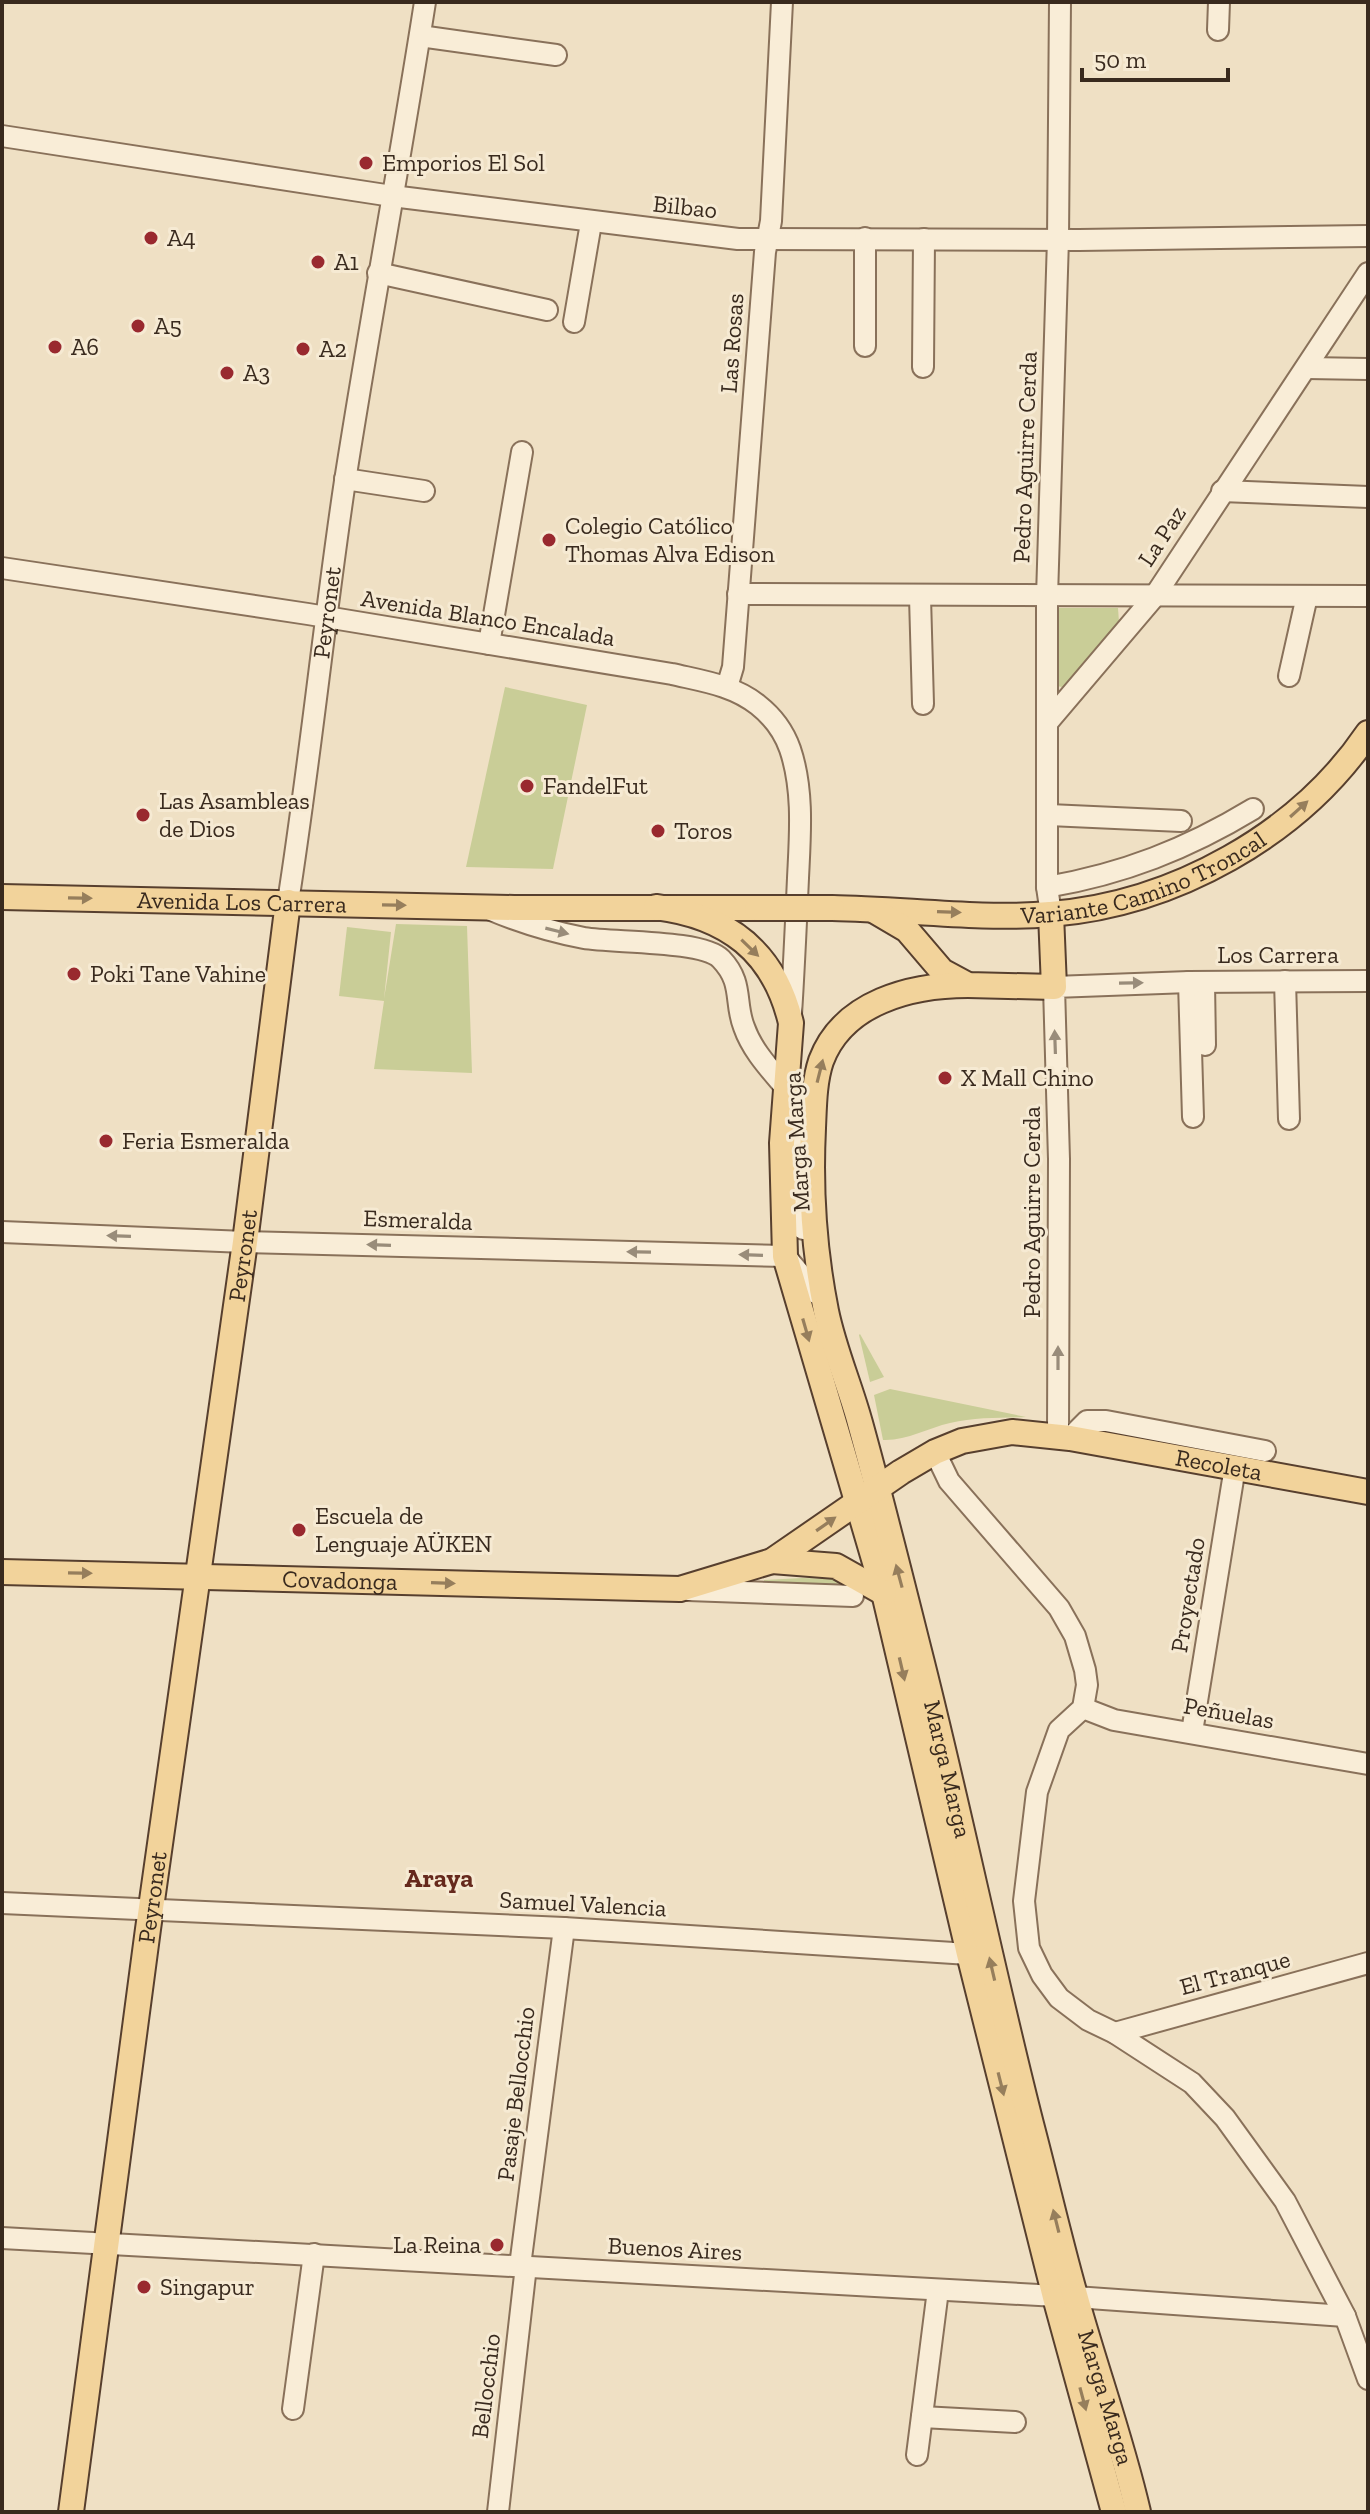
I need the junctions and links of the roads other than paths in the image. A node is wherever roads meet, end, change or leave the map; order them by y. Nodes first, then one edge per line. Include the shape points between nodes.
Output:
1 (425, 2) edge
2 (782, 2) edge
3 (1060, 2) edge
4 (1219, 2) edge
5 (1218, 30) dead end
6 (420, 36) junction
7 (556, 55) dead end
8 (2, 136) edge
9 (392, 196) junction
10 (591, 223) junction
11 (1368, 236) edge
12 (767, 238) junction
13 (865, 238) junction
14 (924, 239) junction
15 (1058, 239) junction
16 (378, 273) junction
17 (1368, 273) edge
18 (547, 310) dead end
19 (574, 322) dead end
20 (865, 346) dead end
21 (923, 367) dead end
22 (1307, 368) junction
23 (1368, 369) edge
24 (522, 452) dead end
25 (345, 479) junction
26 (424, 491) dead end
27 (1222, 491) junction
28 (1368, 497) edge
29 (2, 568) edge
30 (738, 594) junction
31 (1307, 596) junction
32 (1368, 596) edge
33 (920, 597) junction
34 (1047, 597) junction
35 (1154, 597) junction
36 (325, 617) junction
37 (489, 644) junction
38 (1289, 676) dead end
39 (727, 687) junction
40 (923, 704) dead end
41 (1047, 723) junction
42 (1368, 733) edge
43 (1253, 809) dead end
44 (1049, 815) junction
45 (1181, 821) dead end
46 (1047, 887) junction
47 (2, 897) edge
48 (288, 902) junction
49 (483, 907) junction
50 (656, 907) junction
51 (871, 909) junction
52 (1051, 914) junction
53 (692, 947) joint
54 (1285, 981) junction
55 (1368, 981) edge
56 (1196, 982) junction
57 (968, 985) junction
58 (1054, 987) junction
59 (791, 1023) junction
60 (1205, 1045) dead end
61 (785, 1087) junction
62 (1193, 1117) dead end
63 (1289, 1119) dead end
64 (2, 1232) edge
65 (245, 1242) junction
66 (785, 1256) junction
67 (821, 1304) junction
68 (1064, 1437) junction
69 (1265, 1451) dead end
70 (935, 1452) junction
71 (1235, 1467) junction
72 (1368, 1492) edge
73 (867, 1495) junction
74 (772, 1561) junction
75 (2, 1572) edge
76 (197, 1576) junction
77 (680, 1589) junction
78 (884, 1593) junction
79 (853, 1596) dead end
80 (1083, 1708) junction
81 (1192, 1732) junction
82 (1368, 1764) edge
83 (2, 1903) edge
84 (151, 1910) junction
85 (564, 1928) junction
86 (969, 1954) junction
87 (1368, 1963) edge
88 (1115, 2033) junction
89 (2, 2238) edge
90 (106, 2243) junction
91 (314, 2254) junction
92 (523, 2266) junction
93 (938, 2290) junction
94 (1065, 2297) junction
95 (1345, 2316) junction
96 (1368, 2379) edge
97 (293, 2409) dead end
98 (922, 2417) junction
99 (1015, 2422) dead end
100 (917, 2455) dead end
101 (71, 2512) edge
102 (498, 2512) edge
103 (1114, 2512) edge
104 (1138, 2512) edge

1 - 6 street, Peyronet
2 - 12 street, Las Rosas
3 - 15 street, Pedro Aguirre Cerda
4 - 5 street
6 - 7 street
6 - 9 street, Peyronet
8 - 9 street, Bilbao
9 - 10 street, Bilbao
9 - 16 street, Peyronet
10 - 12 street, Bilbao
10 - 19 street
11 - 15 street, Bilbao
12 - 13 street, Bilbao
12 - 30 street, Las Rosas
13 - 14 street, Bilbao
13 - 20 street
14 - 15 street, Bilbao
14 - 21 street
15 - 34 street, Pedro Aguirre Cerda
16 - 18 street
16 - 25 street, Peyronet
17 - 22 street, La Paz
22 - 23 street
22 - 27 street, La Paz
24 - 37 street
25 - 26 street
25 - 36 street, Peyronet
27 - 28 street
27 - 35 street, La Paz
29 - 36 street, Avenida Blanco Encalada
30 - 33 street
30 - 39 street, Las Rosas
31 - 32 street
31 - 35 street
31 - 38 street
33 - 34 street
33 - 40 street
34 - 35 street
34 - 41 street, Pedro Aguirre Cerda
35 - 41 street, La Paz
36 - 37 street, Avenida Blanco Encalada
36 - 48 street, Peyronet
37 - 39 street, Avenida Blanco Encalada
39 - 59 street, Marga Marga via 752,700 775,722 796,771 799,851
41 - 44 street, Pedro Aguirre Cerda
52 -> 42 main road, Variante Camino Troncal via 1173,885 1232,858 1272,833 1318,791
43 - 46 street, Variante Camino Troncal via 1171,852
44 - 45 street
44 - 46 street, Pedro Aguirre Cerda
46 - 52 street, Pedro Aguirre Cerda
47 -> 48 main road, Avenida Los Carrera
48 -> 49 main road, Avenida Los Carrera
48 - 65 main road, Peyronet
49 - 50 main road, Avenida Los Carrera
49 -> 53 street, Avenida Los Carrera via 585,938
50 - 51 main road, Avenida Los Carrera, bridge
50 -> 59 main road via 700,915 748,945 780,989
51 -> 52 main road, Variante Camino Troncal
51 - 57 main road via 907,930 942,971
52 - 58 main road
53 - 61 street, Marga Marga via 712,951 728,967 755,1052
54 - 55 street, Los Carrera
54 - 56 street, Los Carrera
54 - 63 street
58 -> 56 street, Los Carrera
56 - 60 street
56 - 62 street, Los Carrera
57 - 58 main road
67 -> 57 main road via 812,1184 822,1060 836,1034 872,1005 920,989
68 -> 58 street, Pedro Aguirre Cerda
59 - 61 main road, Marga Marga
59 - 67 street, Marga Marga via 804,1245
61 - 66 main road, Marga Marga
65 -> 64 street, Esmeralda
66 -> 65 street, Esmeralda
65 - 76 main road, Peyronet
66 - 67 street
66 -> 73 main road, Marga Marga
67 - 73 main road, Marga Marga via 859,1420
68 - 69 street, Recoleta via 1087,1421 1106,1421
68 - 70 main road, Recoleta via 1012,1432
68 - 71 main road, Recoleta
70 - 73 main road, Recoleta
70 - 80 street via 949,1481 1059,1608 1085,1670
71 - 72 main road, Recoleta
71 - 81 street, Proyectado
74 -> 73 main road, Covadonga
73 - 78 main road, Marga Marga
94 -> 73 main road, Marga Marga via 968,1850 919,1652
74 - 77 main road, Covadonga
74 - 78 main road via 836,1566
75 -> 76 main road, Covadonga
76 -> 77 main road, Covadonga
76 - 84 main road, Peyronet
77 - 79 street, Covadonga
78 -> 86 main road, Marga Marga
80 - 81 street, Peñuelas via 1114,1720
80 - 88 street via 1059,1730 1037,1792 1024,1901 1029,1948 1042,1975 1077,2013
81 - 82 street, Peñuelas
83 - 84 street, Samuel Valencia
84 - 85 street, Samuel Valencia
84 - 90 main road, Peyronet
85 - 86 street, Samuel Valencia
85 - 92 street, Pasaje Bellocchio
86 -> 94 main road, Marga Marga
87 - 88 street, El Tranque
88 - 95 street via 1192,2083 1225,2118 1285,2201
89 - 90 street, Buenos Aires
90 - 91 street, Buenos Aires
90 - 101 main road, Peyronet
91 - 92 street, Buenos Aires
91 - 97 street
92 - 93 street, Buenos Aires
92 - 102 street, Bellocchio
93 - 94 street, Buenos Aires
93 - 98 street
94 - 95 street, Buenos Aires
94 -> 103 main road, Marga Marga
94 - 104 main road, Marga Marga via 1123,2447
95 - 96 street
98 - 99 street
98 - 100 street

